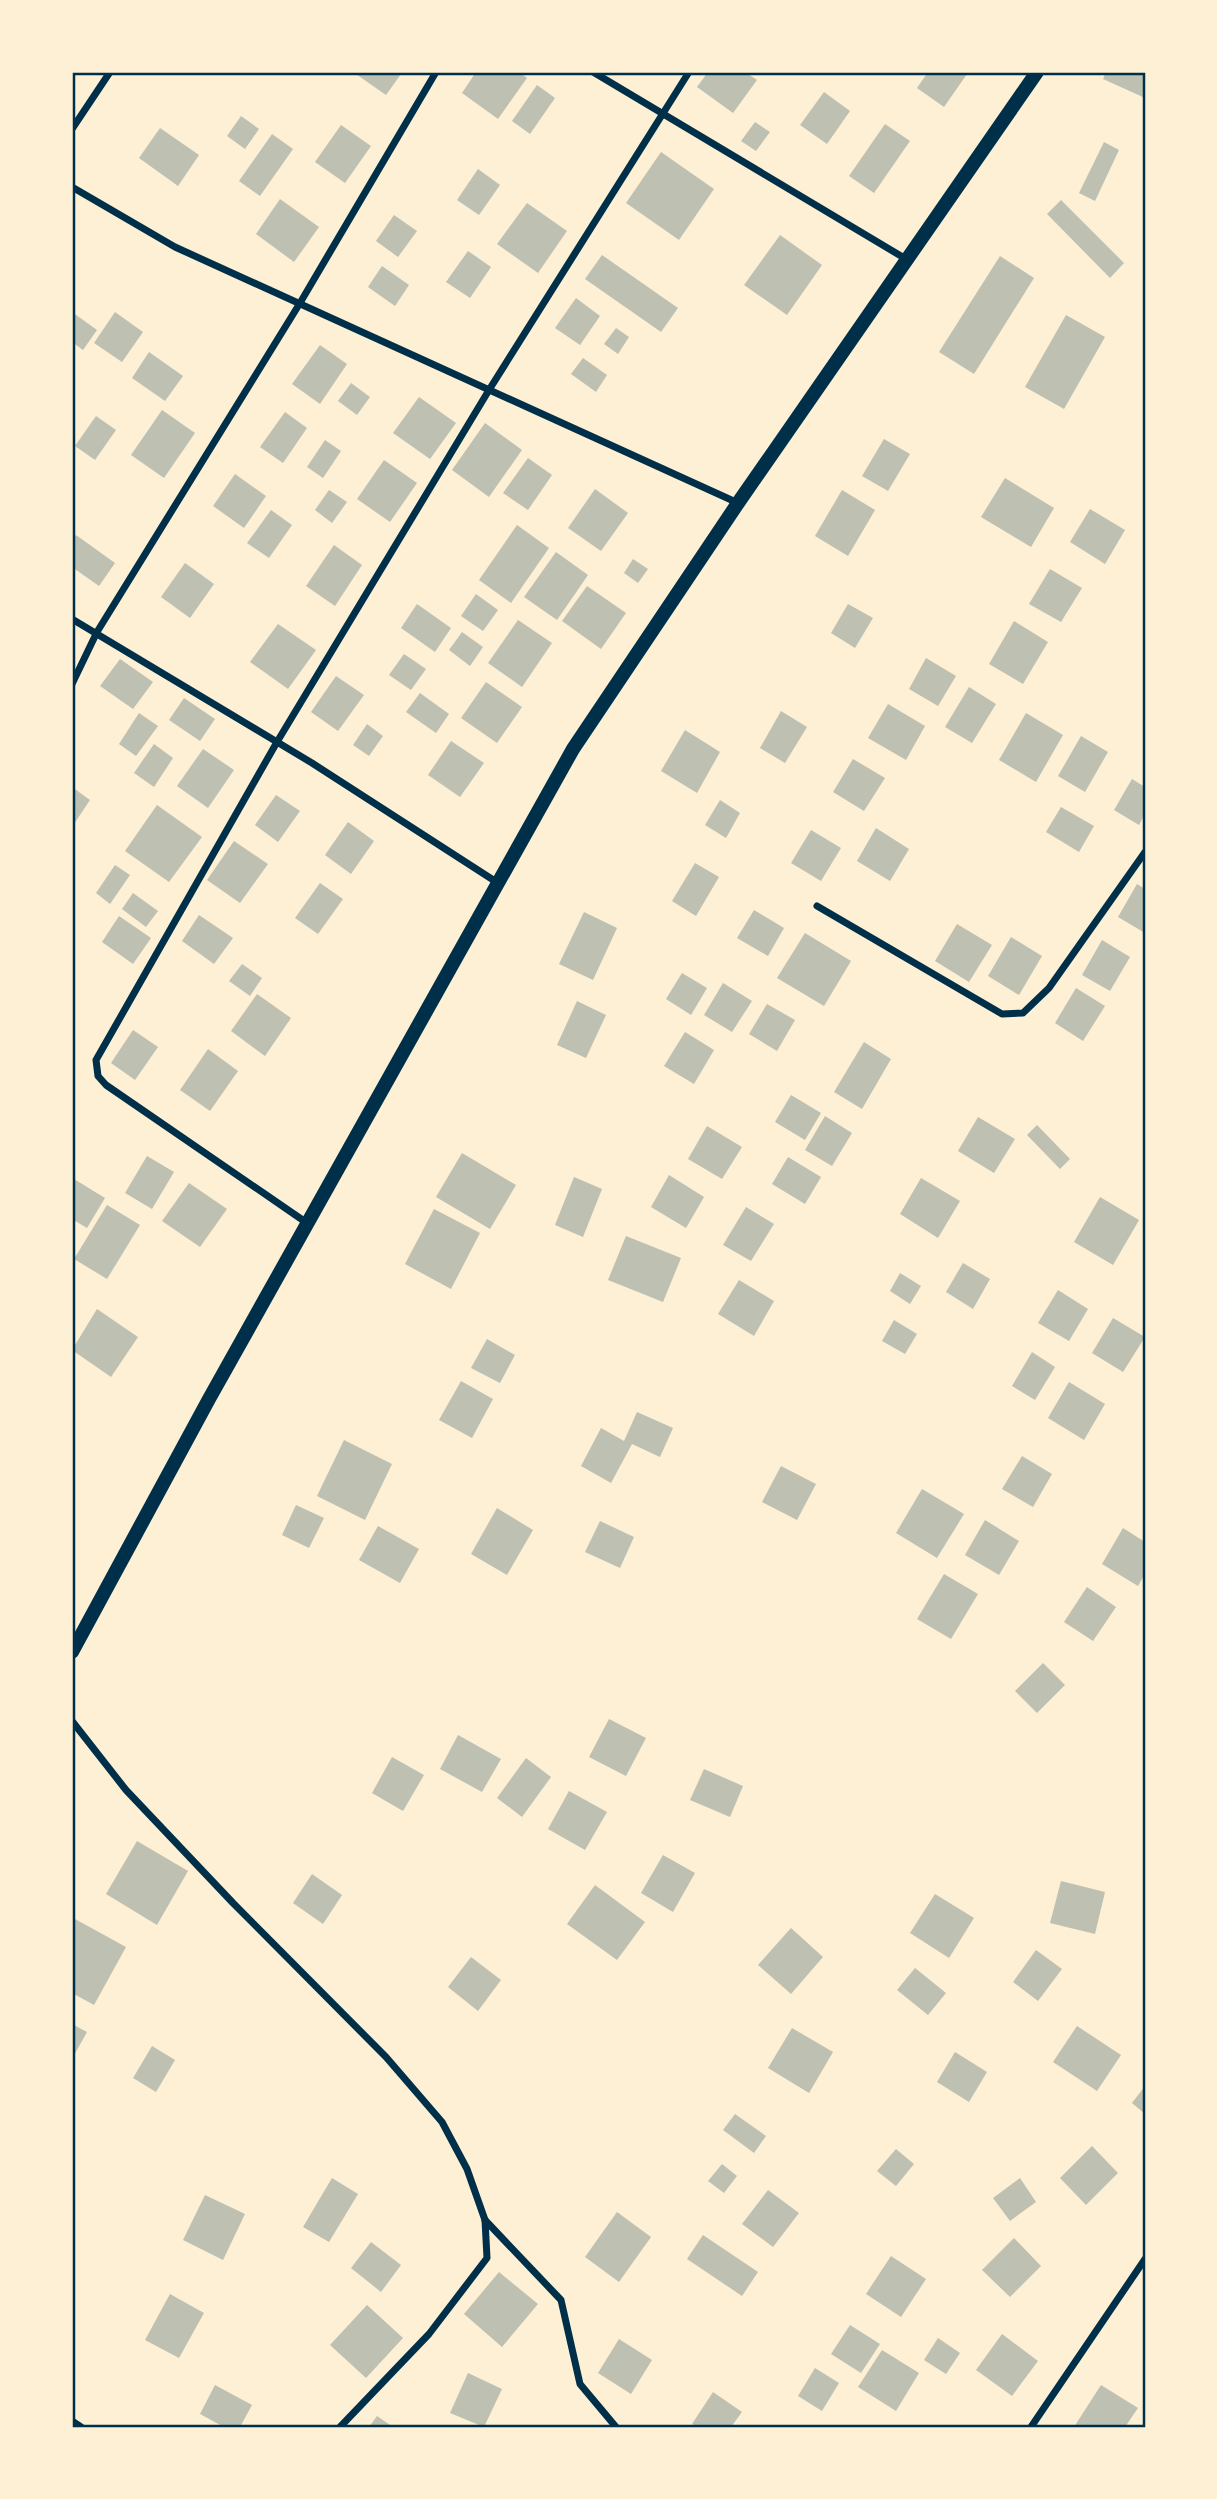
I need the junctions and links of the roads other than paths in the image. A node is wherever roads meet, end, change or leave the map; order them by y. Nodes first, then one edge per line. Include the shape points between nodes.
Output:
1 (110, 72) edge
2 (436, 72) edge
3 (593, 72) edge
4 (689, 72) edge
5 (1037, 72) edge
6 (662, 114) junction
7 (72, 129) edge
8 (72, 187) edge
9 (907, 260) junction
10 (300, 303) junction
11 (489, 390) junction
12 (738, 503) junction
13 (72, 619) edge
14 (97, 632) junction
15 (72, 684) edge
16 (276, 742) junction
17 (1145, 852) edge
18 (498, 883) junction
19 (817, 906) dead end
20 (307, 1223) junction
21 (72, 1652) edge
22 (72, 1721) edge
23 (485, 2220) junction
24 (1145, 2259) edge
25 (72, 2421) edge
26 (81, 2427) edge
27 (340, 2427) edge
28 (616, 2427) edge
29 (1031, 2427) edge

1 - 7 street
2 - 10 street
3 - 6 street
4 - 6 street
5 - 9 main road
6 - 9 street
6 - 11 street
8 - 10 street via 175,247
9 - 12 main road
10 - 11 street
10 - 14 street
11 - 12 street
11 - 16 street
12 - 18 main road via 573,749
13 - 14 street
14 - 15 street
14 - 16 street
16 - 18 street
16 - 20 street via 96,1060 106,1085
17 - 19 street via 1049,988 1023,1013 1002,1014
18 - 20 main road
20 - 21 main road
22 - 23 street via 126,1790 386,2057 442,2122 467,2169
23 - 27 street via 487,2259 429,2334
23 - 28 street via 561,2300 580,2385
24 - 29 street
25 - 26 street

